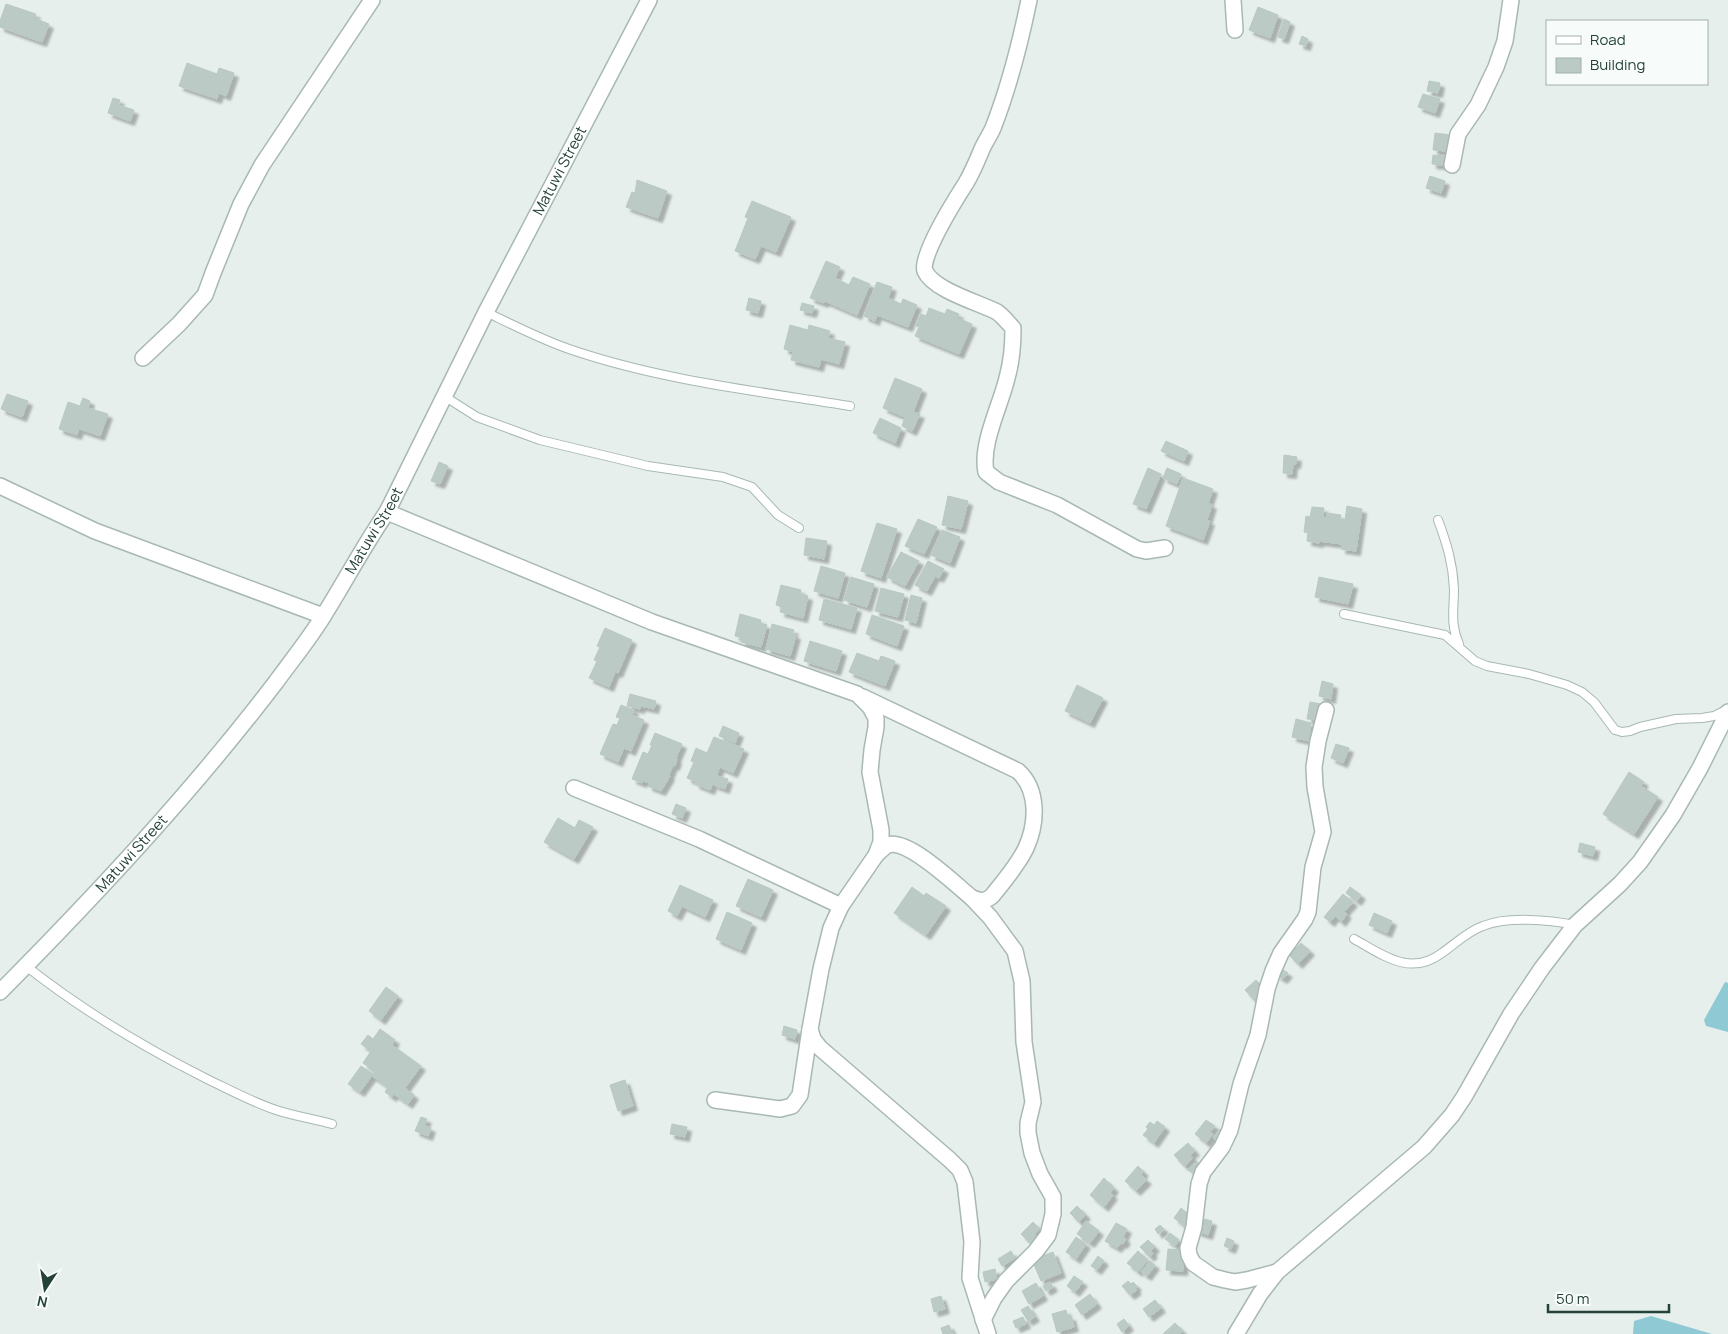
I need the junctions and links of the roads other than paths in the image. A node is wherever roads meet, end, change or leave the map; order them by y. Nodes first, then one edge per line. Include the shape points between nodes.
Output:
1 (372, 0) edge
2 (649, 0) edge
3 (1029, 0) edge
4 (1233, 0) edge
5 (1511, 0) edge
6 (1235, 30) dead end
7 (1452, 165) dead end
8 (486, 312) junction
9 (143, 358) dead end
10 (444, 396) junction
11 (850, 406) dead end
12 (0, 486) edge
13 (387, 512) junction
14 (1438, 520) dead end
15 (799, 528) dead end
16 (1165, 548) dead end
17 (1344, 614) dead end
18 (323, 616) junction
19 (1459, 646) junction
20 (857, 694) junction
21 (1326, 710) dead end
22 (1728, 711) edge
23 (574, 788) dead end
24 (876, 855) junction
25 (972, 898) junction
26 (841, 906) junction
27 (1575, 925) junction
28 (1354, 939) dead end
29 (26, 966) junction
30 (0, 992) edge
31 (810, 1029) junction
32 (716, 1100) dead end
33 (332, 1124) dead end
34 (1277, 1272) junction
35 (986, 1327) edge
36 (1236, 1334) edge

1 - 9 street via 262,165 241,204 205,295
2 - 8 street, Matuwi Street
3 - 16 street via 1020,45 992,130 976,167 945,215 924,262 925,271 933,281 964,299 999,313 1014,328 1008,375 984,456 986,472 999,482 1057,505 1137,549
4 - 6 street
5 - 7 street via 1505,42 1478,104 1458,134
8 - 10 street, Matuwi Street
8 - 11 lane via 570,349 640,369 698,382
10 - 13 street, Matuwi Street
10 - 15 lane via 476,417 540,440 648,466 724,477 752,487 778,515
12 - 18 street via 95,531
13 - 18 street, Matuwi Street
13 - 20 street via 652,622
14 - 19 lane via 1450,551 1454,589 1453,631
17 - 19 lane via 1436,632
18 - 29 street, Matuwi Street via 276,682 148,836
19 - 22 lane via 1487,666 1529,674 1582,692 1594,702 1615,730 1622,732
20 - 24 street via 876,718 870,762 881,830
20 - 25 street via 1018,771 1026,778 1031,787 1034,810 1026,847 992,896 980,901
21 - 34 street via 1314,767 1323,832 1313,867 1308,912 1273,971 1230,1130 1222,1148 1203,1172 1199,1184 1188,1248 1193,1263 1213,1277 1224,1280 1235,1282
22 - 27 street via 1673,815 1640,862
23 - 26 street via 699,838
24 - 25 street via 888,845 907,848
24 - 26 street
25 - 35 street via 1015,951 1022,981 1024,1042 1033,1102 1028,1133 1034,1160 1053,1197 1048,1235 994,1298
26 - 31 street via 825,953
27 - 28 lane via 1537,920 1493,923 1482,926 1432,959 1413,964 1391,959
27 - 34 street via 1511,1014 1464,1097 1438,1131 1417,1153
29 - 30 street, Matuwi Street
29 - 33 lane via 120,1032 182,1066 256,1103
31 - 32 street via 800,1095 792,1106 780,1109
31 - 35 street via 820,1048 960,1170 965,1182 972,1230 970,1278
34 - 36 street

